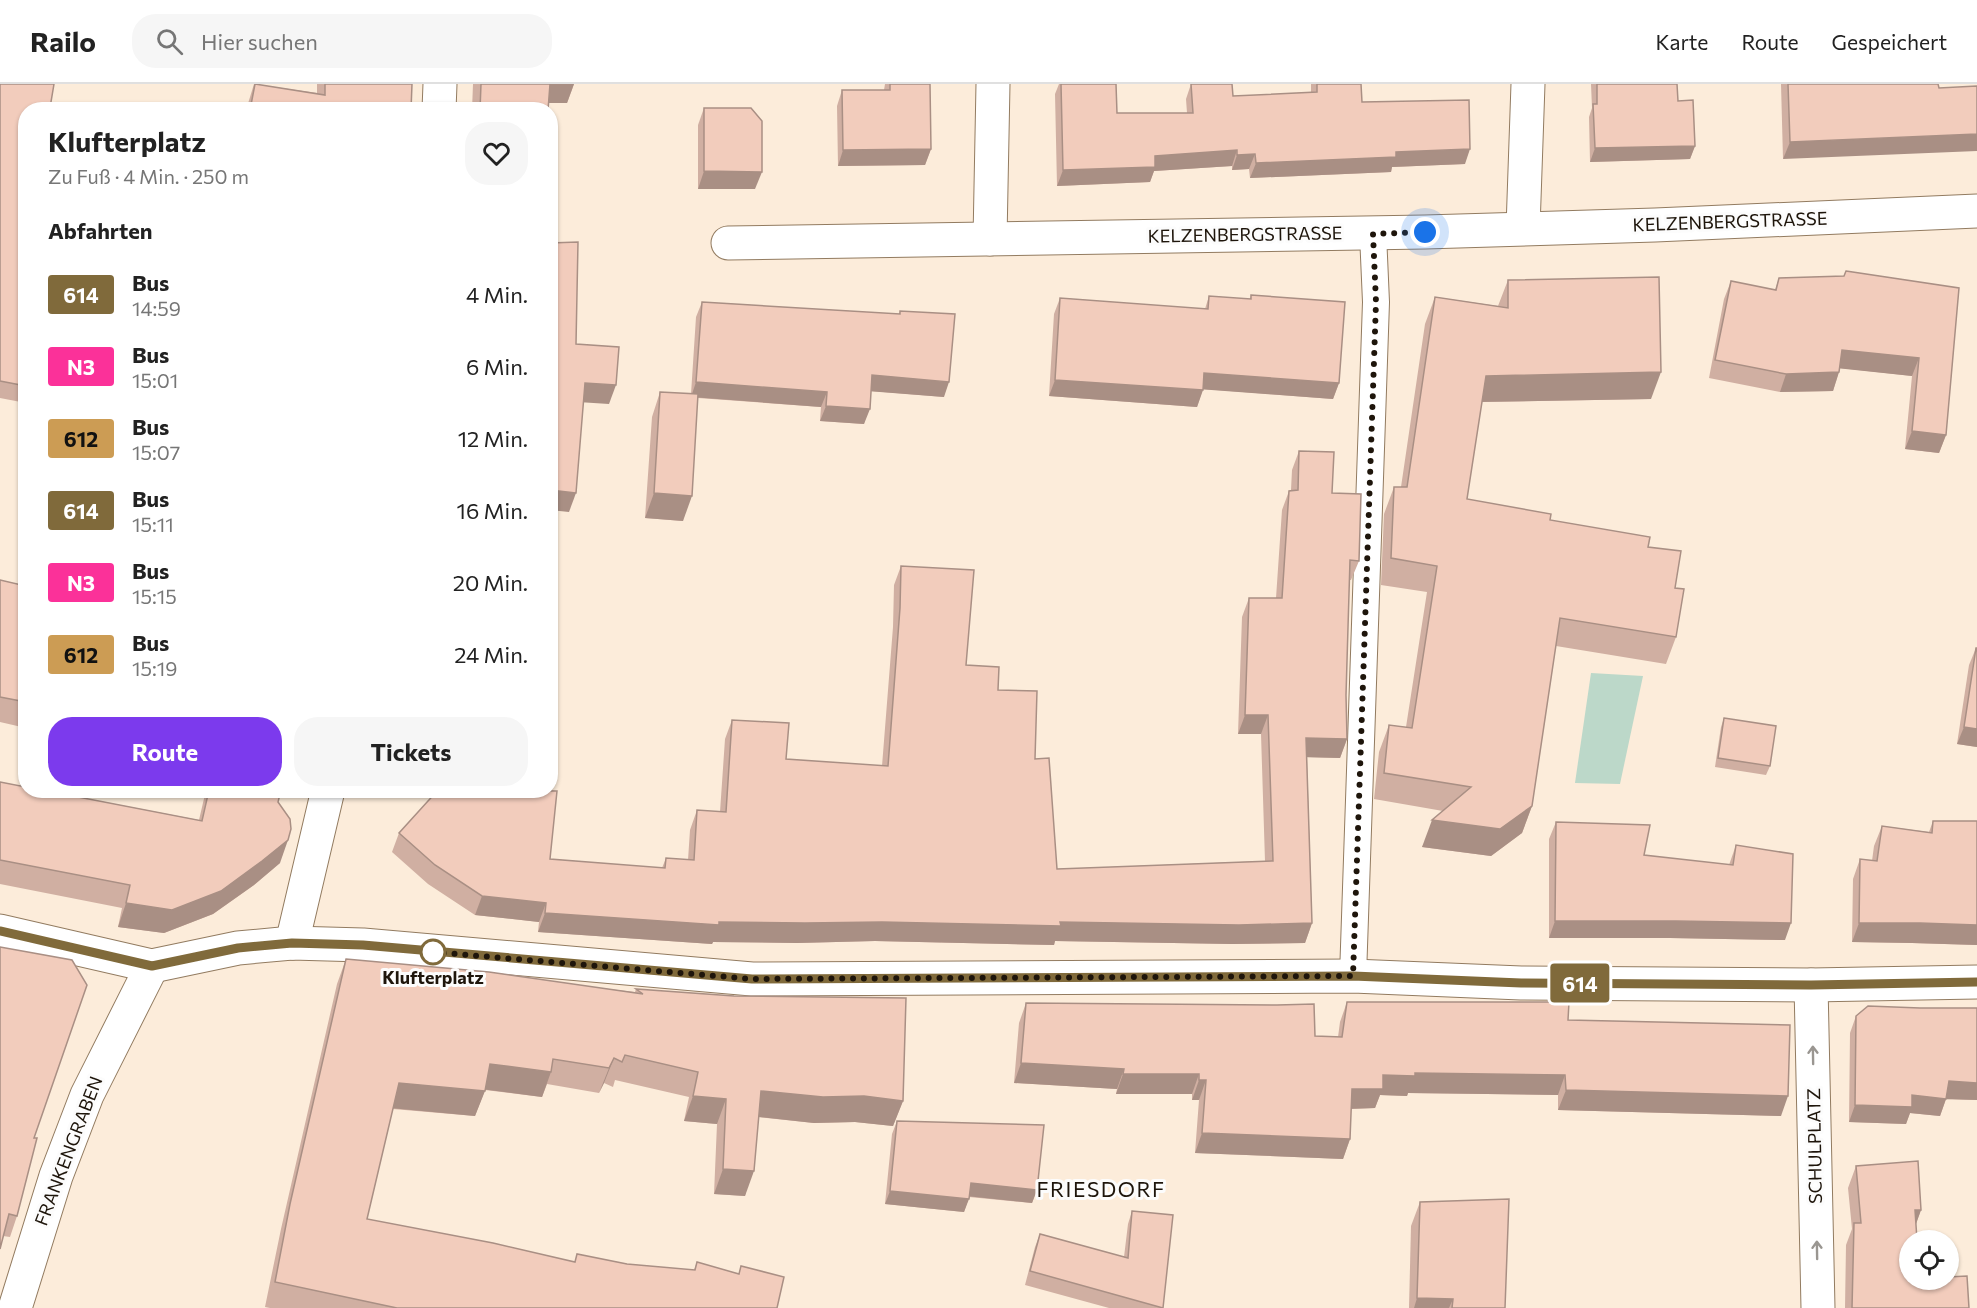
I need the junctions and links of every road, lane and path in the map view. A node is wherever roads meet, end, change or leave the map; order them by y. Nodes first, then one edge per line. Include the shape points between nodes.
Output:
1 (440, 84) edge
2 (993, 84) edge
3 (1528, 84) edge
4 (439, 102) edge
5 (1977, 211) edge
6 (1523, 228) junction
7 (1373, 234) junction
8 (990, 239) junction
9 (728, 243) dead end
10 (326, 798) edge
11 (0, 931) edge
12 (292, 943) junction
13 (152, 966) junction
14 (1353, 976) junction
15 (1977, 982) edge
16 (1811, 985) junction
17 (15, 1308) edge
18 (1818, 1308) edge

1 - 4 street
2 - 8 street
3 - 6 street
5 - 6 street, KELZENBERGSTRASSE
6 - 7 street, KELZENBERGSTRASSE
7 - 8 street, KELZENBERGSTRASSE
7 - 14 lane via 1376,314
8 - 9 street, KELZENBERGSTRASSE
10 - 12 street
11 - 13 street
12 - 13 street via 238,948
12 - 14 street via 363,945 752,979
13 - 17 street, FRANKENGRABEN via 83,1105 56,1176
14 - 16 street via 1521,983
15 - 16 street
18 -> 16 street, SCHULPLATZ

